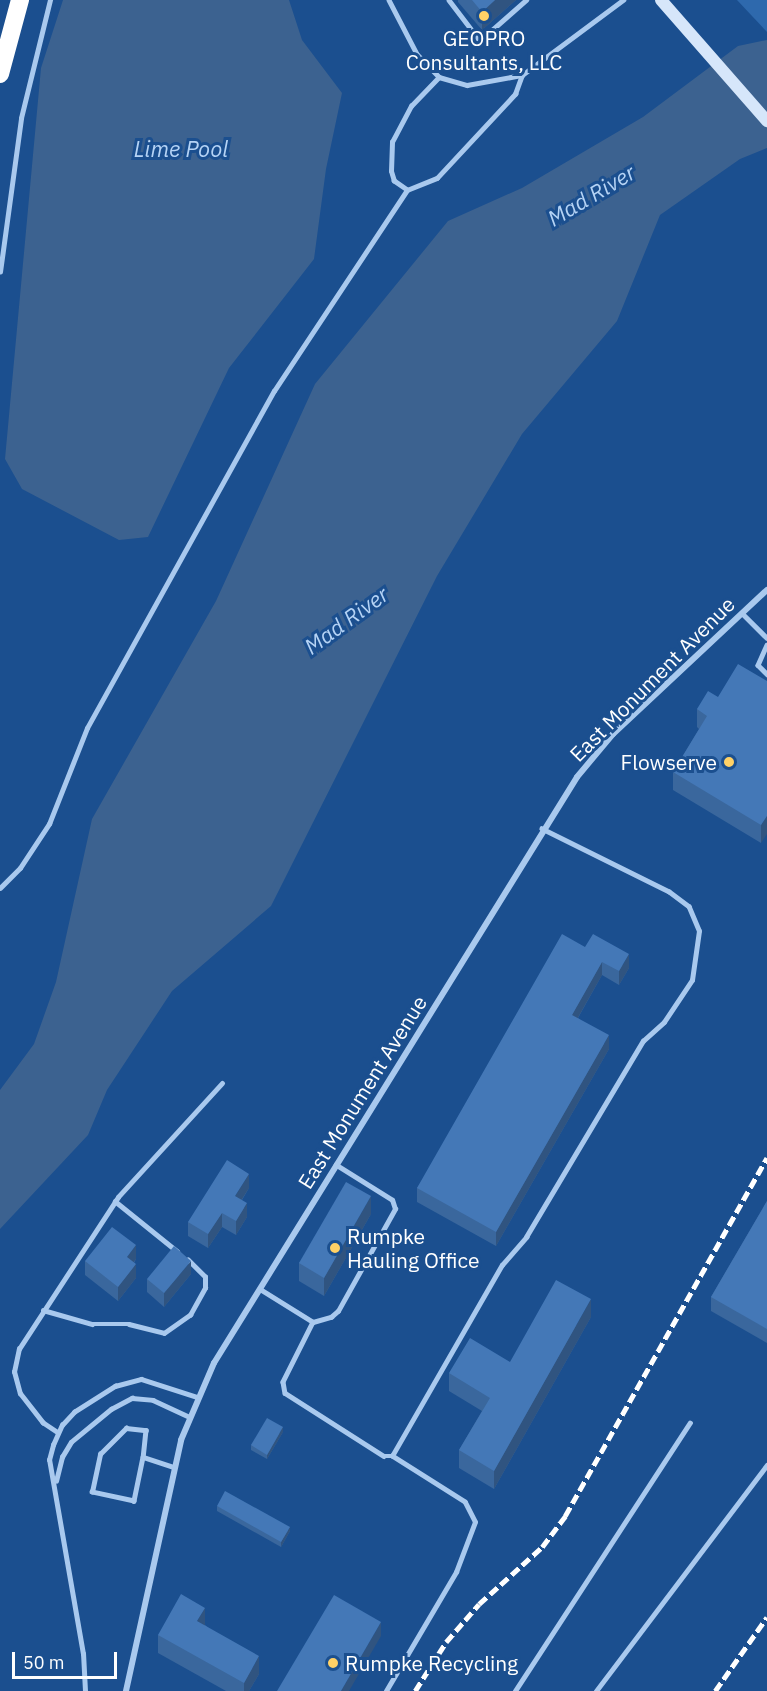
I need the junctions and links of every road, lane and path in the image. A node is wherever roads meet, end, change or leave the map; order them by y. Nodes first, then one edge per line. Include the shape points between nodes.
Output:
1 (20, 0) edge
2 (50, 0) edge
3 (389, 0) edge
4 (449, 0) edge
5 (526, 0) edge
6 (623, 0) edge
7 (661, 0) edge
8 (0, 74) edge
9 (522, 75) junction
10 (439, 77) junction
11 (767, 121) edge
12 (407, 190) junction
13 (0, 272) edge
14 (767, 590) edge
15 (742, 613) junction
16 (767, 638) edge
17 (767, 645) edge
18 (767, 674) edge
19 (542, 829) junction
20 (0, 888) edge
21 (222, 1083) dead end
22 (336, 1166) junction
23 (115, 1201) junction
24 (260, 1289) junction
25 (43, 1310) junction
26 (313, 1322) junction
27 (197, 1397) junction
28 (189, 1417) junction
29 (690, 1424) dead end
30 (58, 1433) junction
31 (392, 1456) junction
32 (143, 1457) junction
33 (767, 1465) edge
34 (174, 1467) junction
35 (55, 1484) junction
36 (85, 1691) edge
37 (126, 1691) edge
38 (386, 1691) edge
39 (516, 1691) edge
40 (596, 1691) edge

1 - 8 highway
2 - 13 lane via 21,118
3 - 10 lane via 417,54
4 - 5 lane via 478,38
6 - 9 lane
7 - 11 main road
9 - 10 lane via 467,85
9 - 12 lane via 514,94 438,177
10 - 12 lane via 411,106 392,142 394,181
12 - 20 lane via 274,392 87,728 49,824 20,868
14 - 15 street, East Monument Avenue
15 - 16 lane
15 - 19 street, East Monument Avenue via 613,734 577,777
17 - 18 lane via 758,665
19 - 22 street, East Monument Avenue
19 - 31 lane via 669,892 689,907 699,931 692,980 664,1022 643,1041 526,1237 502,1265
21 - 23 lane
22 - 24 street, East Monument Avenue
22 - 26 lane via 392,1200 395,1209 338,1311 332,1317
23 - 25 lane
23 - 25 lane via 205,1277 205,1288 190,1315 164,1333 129,1324 92,1324
24 - 26 lane
24 - 27 street, East Monument Avenue
25 - 30 lane via 19,1349 14,1372 20,1394
26 - 31 lane via 283,1382 285,1393 384,1456
27 - 28 street, East Monument Avenue
27 - 30 lane via 141,1379 93,1398
28 - 34 street, East Monument Avenue
28 - 35 lane via 153,1400 132,1398 111,1408 71,1442 62,1457
29 - 39 lane
30 - 35 lane via 50,1460
31 - 38 lane via 465,1502 475,1522 456,1572
32 - 32 lane via 146,1430 126,1428 100,1454 92,1492 134,1501
32 - 34 lane
33 - 40 lane
34 - 37 street, East Monument Avenue
35 - 36 lane

